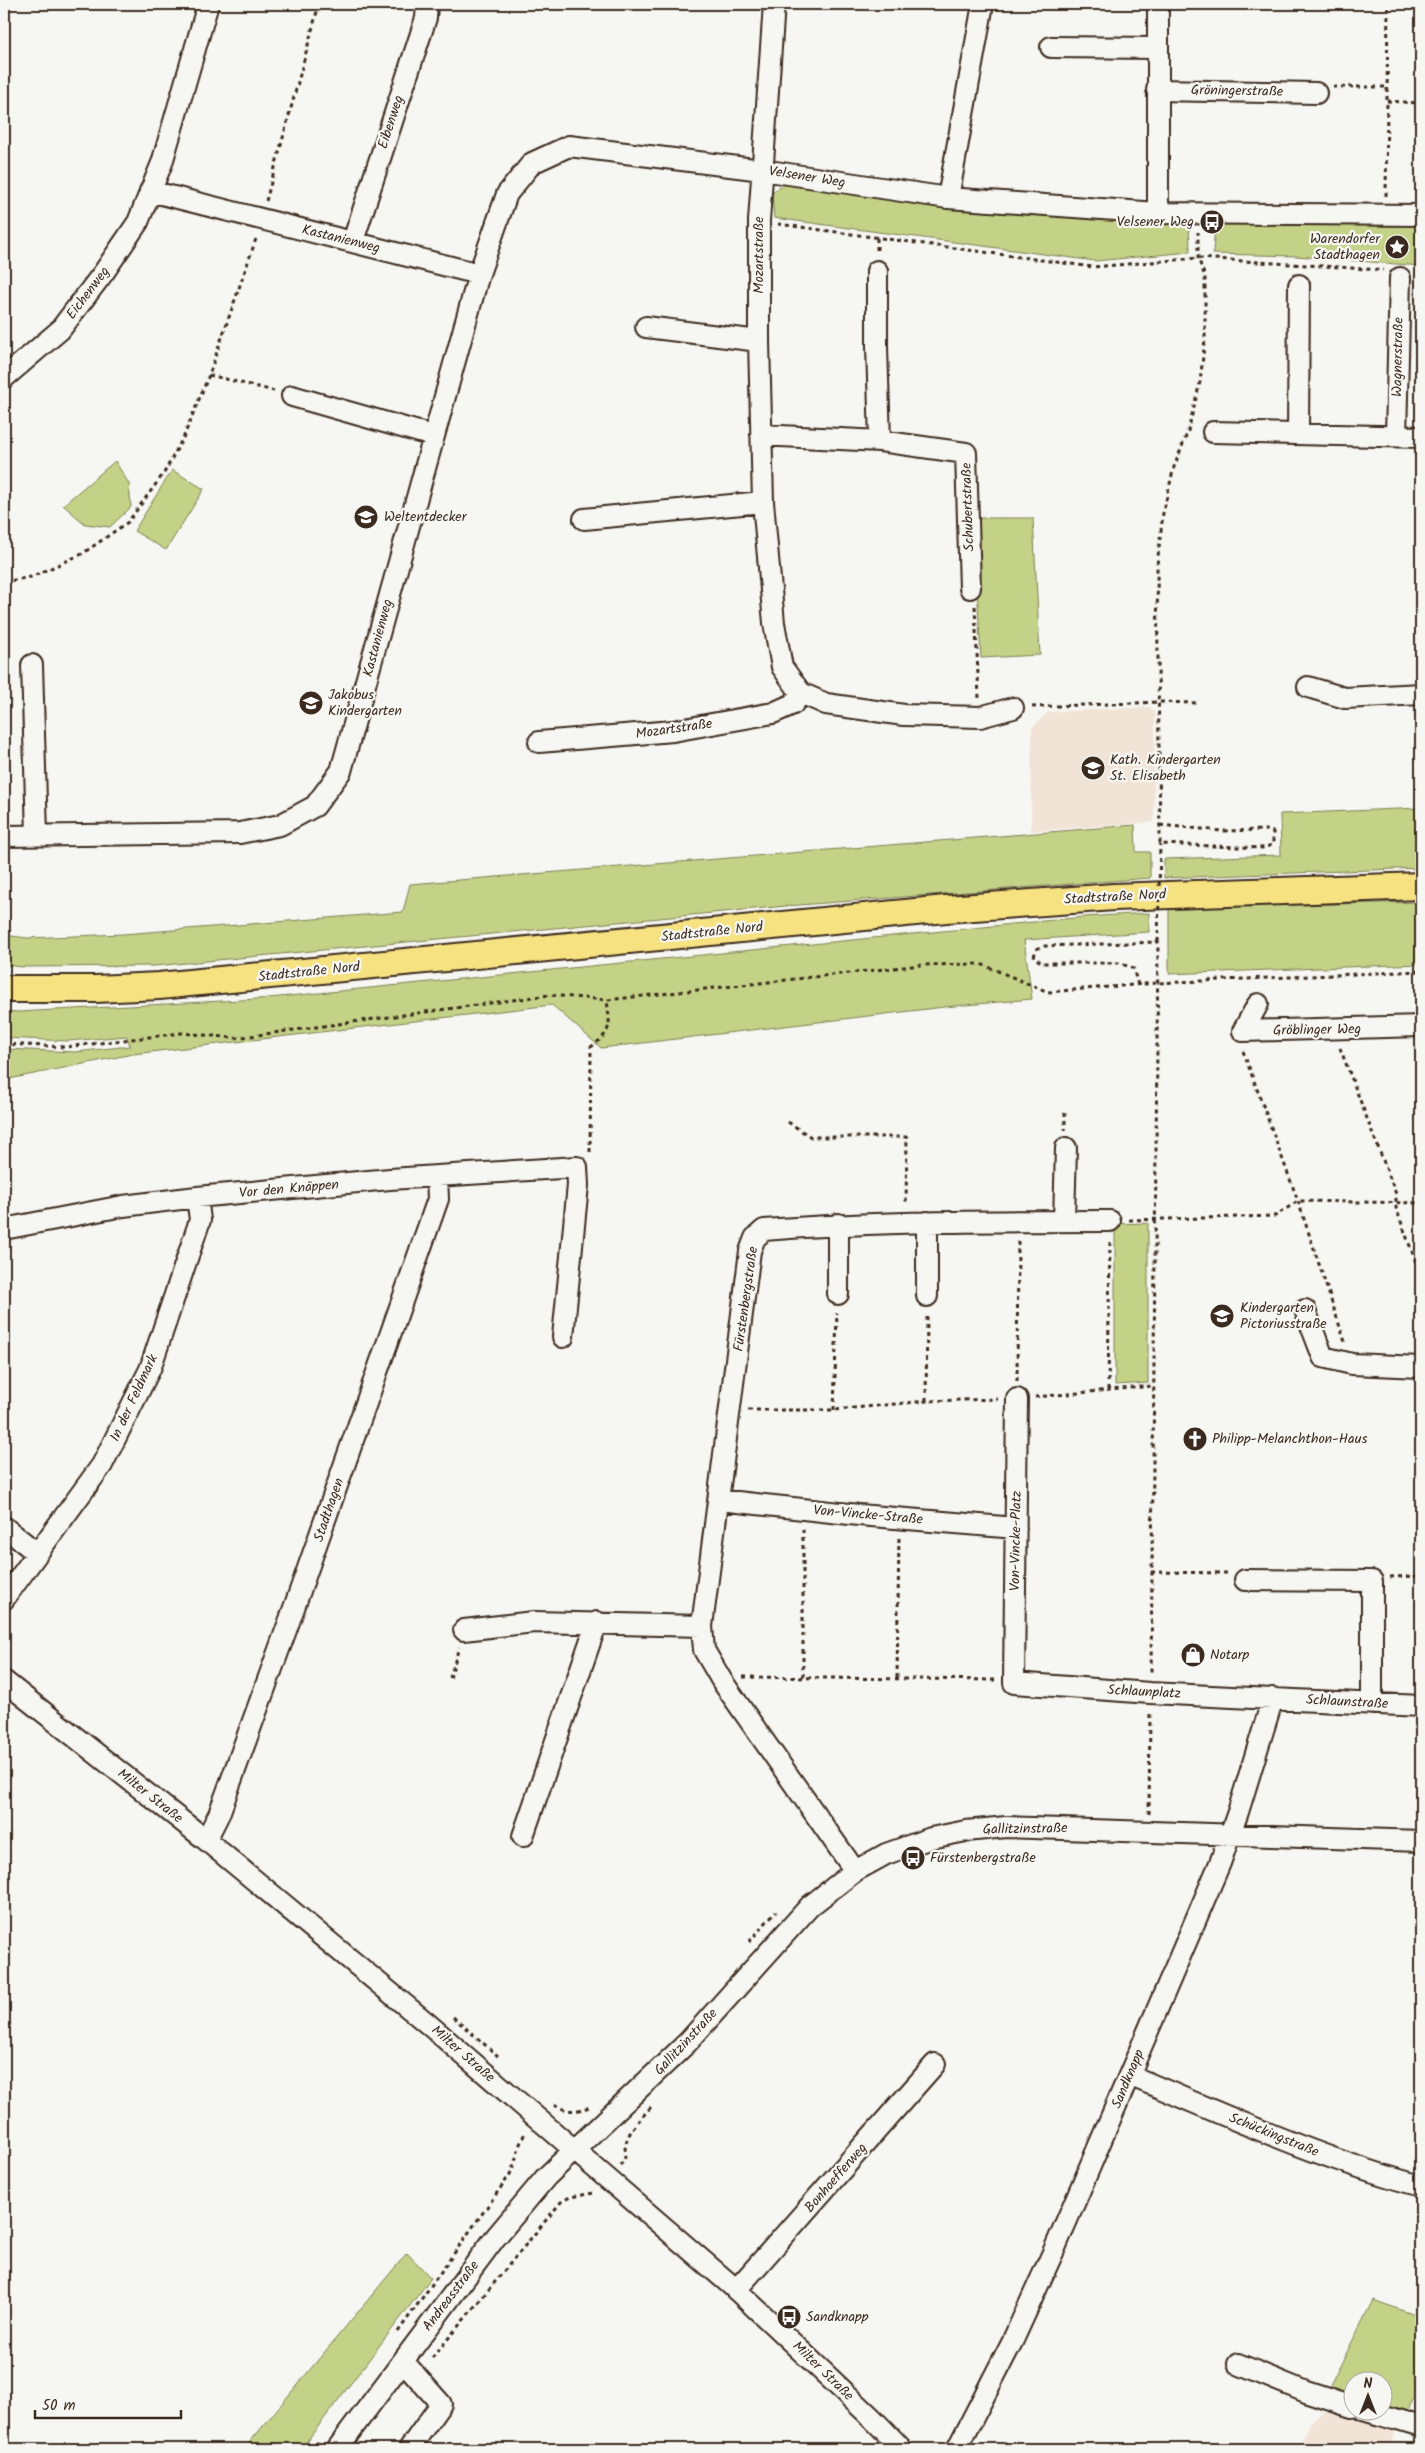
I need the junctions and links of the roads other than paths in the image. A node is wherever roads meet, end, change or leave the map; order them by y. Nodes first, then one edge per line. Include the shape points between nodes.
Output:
1 (208, 4) edge
2 (427, 4) edge
3 (774, 4) edge
4 (983, 4) edge
5 (1158, 4) edge
6 (1050, 47) dead end
7 (1158, 48) junction
8 (1158, 90) junction
9 (1316, 93) road end
10 (569, 146) joint
11 (762, 170) junction
12 (150, 192) junction
13 (948, 198) junction
14 (1158, 213) junction
15 (1421, 215) edge
16 (353, 241) junction
17 (877, 271) dead end
18 (479, 274) junction
19 (1395, 274) road end
20 (1299, 285) dead end
21 (646, 327) dead end
22 (759, 341) junction
23 (4, 378) edge
24 (292, 396) road end
25 (1213, 432) dead end
26 (1298, 434) junction
27 (761, 435) junction
28 (434, 436) junction
29 (1396, 436) junction
30 (1421, 437) edge
31 (880, 441) junction
32 (763, 502) junction
33 (584, 520) dead end
34 (970, 588) road end
35 (32, 665) dead end
36 (1308, 687) dead end
37 (801, 693) junction
38 (1421, 694) edge
39 (1014, 708) road end
40 (539, 742) dead end
41 (37, 835) junction
42 (4, 836) edge
43 (1421, 886) edge
44 (4, 989) edge
45 (1258, 1004) dead end
46 (1421, 1026) edge
47 (1066, 1148) dead end
48 (437, 1177) junction
49 (197, 1197) junction
50 (1064, 1221) junction
51 (1110, 1221) road end
52 (928, 1222) junction
53 (838, 1224) junction
54 (4, 1229) edge
55 (838, 1294) road end
56 (927, 1296) road end
57 (1305, 1310) dead end
58 (562, 1337) dead end
59 (1421, 1366) edge
60 (1017, 1399) road end
61 (719, 1500) junction
62 (4, 1527) edge
63 (1016, 1528) junction
64 (37, 1553) junction
65 (1245, 1580) road end
66 (4, 1599) edge
67 (597, 1622) junction
68 (702, 1626) junction
69 (464, 1630) road end
70 (4, 1682) edge
71 (1014, 1683) joint
72 (1273, 1698) junction
73 (1372, 1704) junction
74 (1421, 1706) edge
75 (1231, 1834) junction
76 (524, 1836) dead end
77 (206, 1840) junction
78 (1421, 1841) edge
79 (855, 1871) junction
80 (934, 2064) dead end
81 (1129, 2075) junction
82 (573, 2150) junction
83 (1421, 2186) edge
84 (736, 2290) junction
85 (403, 2361) junction
86 (1238, 2364) dead end
87 (1342, 2404) edge
88 (1392, 2418) edge
89 (1421, 2427) edge
90 (337, 2449) edge
91 (409, 2449) edge
92 (902, 2449) edge
93 (957, 2449) edge

1 - 12 street, Eichenweg via 185,89
2 - 16 street, Eibenweg via 426,18
3 - 11 street, Velsener Weg
4 - 13 street
5 - 7 street
6 - 7 street
7 - 8 street
8 - 9 street, Gröningerstraße
8 - 14 street
10 - 11 street, Velsener Weg
10 - 18 street, Kastanienweg via 532,163 507,194
11 - 13 street, Velsener Weg
11 - 22 street, Mozartstraße
12 - 16 street, Kastanienweg
12 - 23 street, Eichenweg via 138,222 60,330
13 - 14 street, Velsener Weg
14 - 15 street, Velsener Weg
16 - 18 street, Kastanienweg
17 - 31 street
18 - 28 street, Kastanienweg
19 - 29 street, Wagnerstraße
20 - 26 street
21 - 22 street
22 - 27 street, Mozartstraße
24 - 28 street
25 - 26 street
26 - 29 street
27 - 31 street, Schubertstraße
27 - 32 street, Mozartstraße
28 - 41 street, Kastanienweg via 341,771 315,806 280,825 240,833
29 - 30 street
31 - 34 street, Schubertstraße via 966,453
32 - 33 street
32 - 37 street, Mozartstraße via 774,623 782,668
35 - 41 street
36 - 38 street via 1345,698
37 - 39 street, Mozartstraße via 826,704 904,715 980,717
37 - 40 street, Mozartstraße via 792,704 773,713 672,731
41 - 42 street, Kastanienweg
43 - 44 main road, Stadtstraße Nord via 1267,890 1000,905 168,986
45 - 46 street, Gröblinger Weg via 1243,1031
47 - 50 street
48 - 49 street, Vor den Knäppen
48 - 58 street, Vor den Knäppen via 577,1167
48 - 77 street, Stadthagen via 438,1199 290,1622 219,1814
49 - 54 street, Vor den Knäppen via 123,1206
49 - 64 street, In der Feldmark via 200,1220 150,1369 102,1465
50 - 51 street, Fürstenbergstraße
50 - 52 street, Fürstenbergstraße
52 - 53 street, Fürstenbergstraße
52 - 56 street
53 - 55 street
53 - 61 street, Fürstenbergstraße via 764,1230 750,1251
57 - 59 street via 1323,1357 1352,1364
60 - 63 street, Von-Vincke-Platz
61 - 63 street, Von-Vincke-Straße
61 - 68 street, Fürstenbergstraße
62 - 64 street
63 - 71 street, Von-Vincke-Platz
64 - 66 street, In der Feldmark
65 - 73 street via 1372,1581
67 - 68 street
67 - 69 street via 534,1622
67 - 76 street
68 - 79 street, Fürstenbergstraße via 704,1650 722,1681
70 - 77 street, Milter Straße
71 - 72 street, Schlaunplatz
72 - 73 street, Schlaunstraße
72 - 75 street, Sandknapp
73 - 74 street, Schlaunstraße
75 - 78 street, Gallitzinstraße
75 - 79 street, Gallitzinstraße via 1006,1827 931,1838 886,1854
75 - 81 street, Sandknapp
77 - 82 street, Milter Straße via 428,2024
79 - 82 street, Gallitzinstraße via 810,1906 687,2043
80 - 84 street, Bonhoefferweg
81 - 83 street, Schückingstraße via 1291,2143
81 - 93 street, Sandknapp via 1013,2340
82 - 84 street, Milter Straße
82 - 85 street, Andreasstraße via 515,2213
84 - 92 street, Milter Straße
85 - 90 street, Andreasstraße
85 - 91 street via 441,2404
86 - 87 street
88 - 89 street

